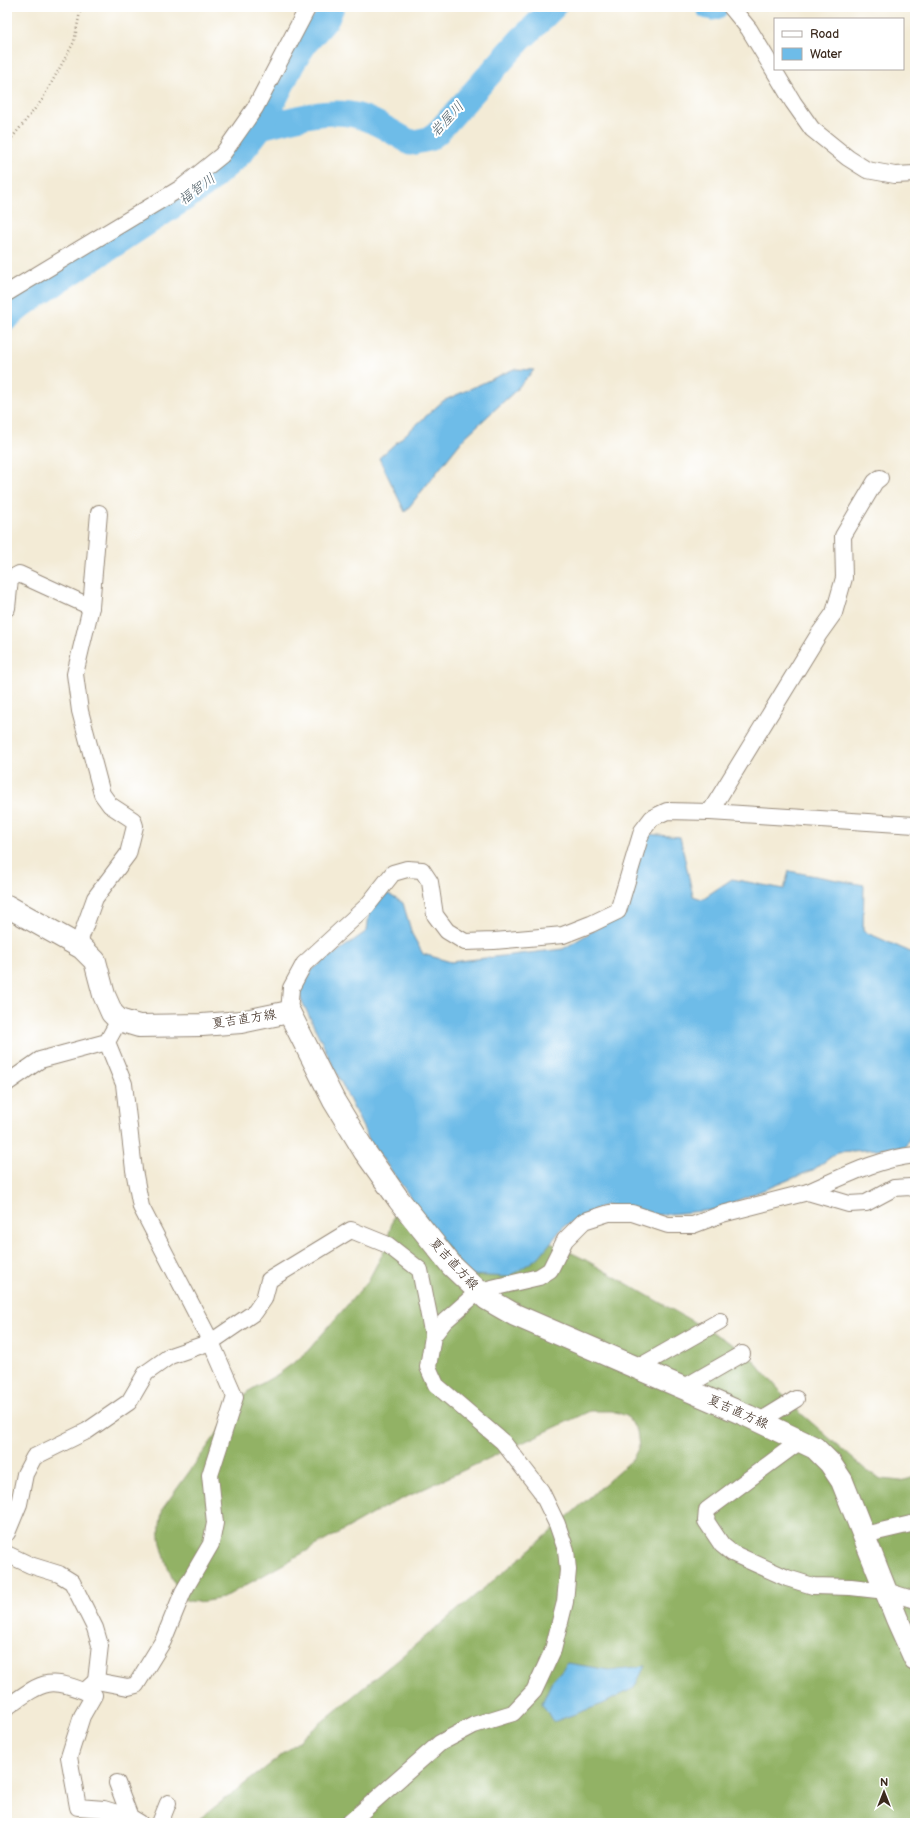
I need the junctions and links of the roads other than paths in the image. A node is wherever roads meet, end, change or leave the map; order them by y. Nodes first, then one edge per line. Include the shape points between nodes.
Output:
1 (308, 7) edge
2 (730, 7) edge
3 (915, 174) edge
4 (7, 293) edge
5 (880, 478) dead end
6 (99, 513) dead end
7 (92, 607) junction
8 (7, 608) edge
9 (710, 812) junction
10 (915, 825) edge
11 (7, 906) edge
12 (78, 945) junction
13 (289, 1012) junction
14 (119, 1020) junction
15 (107, 1042) junction
16 (7, 1084) edge
17 (915, 1156) edge
18 (915, 1189) edge
19 (808, 1192) junction
20 (479, 1291) junction
21 (720, 1321) dead end
22 (433, 1336) junction
23 (211, 1342) junction
24 (742, 1354) dead end
25 (636, 1368) junction
26 (683, 1388) junction
27 (796, 1399) dead end
28 (760, 1421) junction
29 (800, 1440) junction
30 (915, 1523) edge
31 (7, 1533) edge
32 (864, 1535) junction
33 (7, 1554) edge
34 (886, 1591) junction
35 (915, 1600) edge
36 (915, 1659) edge
37 (90, 1686) junction
38 (7, 1707) edge
39 (117, 1783) dead end
40 (168, 1803) dead end
41 (135, 1820) edge
42 (160, 1823) edge
43 (349, 1823) edge

1 - 4 street via 255,108 222,155 181,188
2 - 3 street via 749,29 793,102 812,128 867,170 895,175
5 - 9 street via 875,482 843,536 844,578 834,614
6 - 7 street
7 - 8 street via 19,574 10,579
7 - 12 street via 75,674 80,711 102,794 110,805 133,820 135,826 128,854 95,898
9 - 10 street
9 - 13 street via 667,811 652,818 642,831 618,911 563,935 465,942 447,931 435,915 430,882 422,870 407,869 393,873 367,906 304,964 291,988
11 - 12 main road
12 - 14 main road via 95,961 104,995 112,1013
13 - 14 main road, 夏吉直方線 via 242,1022 202,1025 139,1026
13 - 20 main road, 夏吉直方線 via 334,1101 365,1152 399,1200 452,1266
14 - 15 street
15 - 16 street via 40,1060
15 - 23 street via 124,1084 134,1170 142,1207
17 - 19 street via 898,1157 874,1164
18 - 19 street via 894,1188 866,1203 849,1204
19 - 20 street via 722,1214 692,1225 668,1225 632,1213 609,1212 584,1221 565,1240 550,1270 539,1276
20 - 22 street via 445,1321
20 - 25 main road, 夏吉直方線 via 487,1299 515,1315
21 - 25 street
22 - 23 street via 420,1270 388,1246 351,1230 269,1280 264,1299 255,1312
22 - 43 street via 428,1367 436,1385 503,1442 541,1491 566,1550 568,1570 565,1602 553,1650 534,1690 513,1712 474,1725 440,1743
23 - 31 street via 170,1356 146,1372 129,1402 87,1430 34,1457 25,1474 19,1504
23 - 37 street via 235,1397 210,1475 215,1523 211,1544 183,1592 163,1641 136,1685
24 - 26 street
25 - 26 main road, 夏吉直方線
26 - 28 main road, 夏吉直方線
27 - 28 street
28 - 29 main road, 夏吉直方線
29 - 32 main road, 夏吉直方線 via 815,1448 830,1463 842,1481
29 - 34 street via 707,1510 706,1521 722,1545 732,1553 787,1578 813,1586
30 - 32 street
32 - 34 main road, 夏吉直方線
33 - 37 street via 30,1565 60,1574 72,1582 95,1628 100,1645
34 - 35 street
34 - 36 main road, 夏吉直方線
37 - 38 street via 52,1682 34,1687
37 - 41 street via 94,1695 82,1716 69,1757 78,1807 104,1810
39 - 41 street
40 - 42 street

